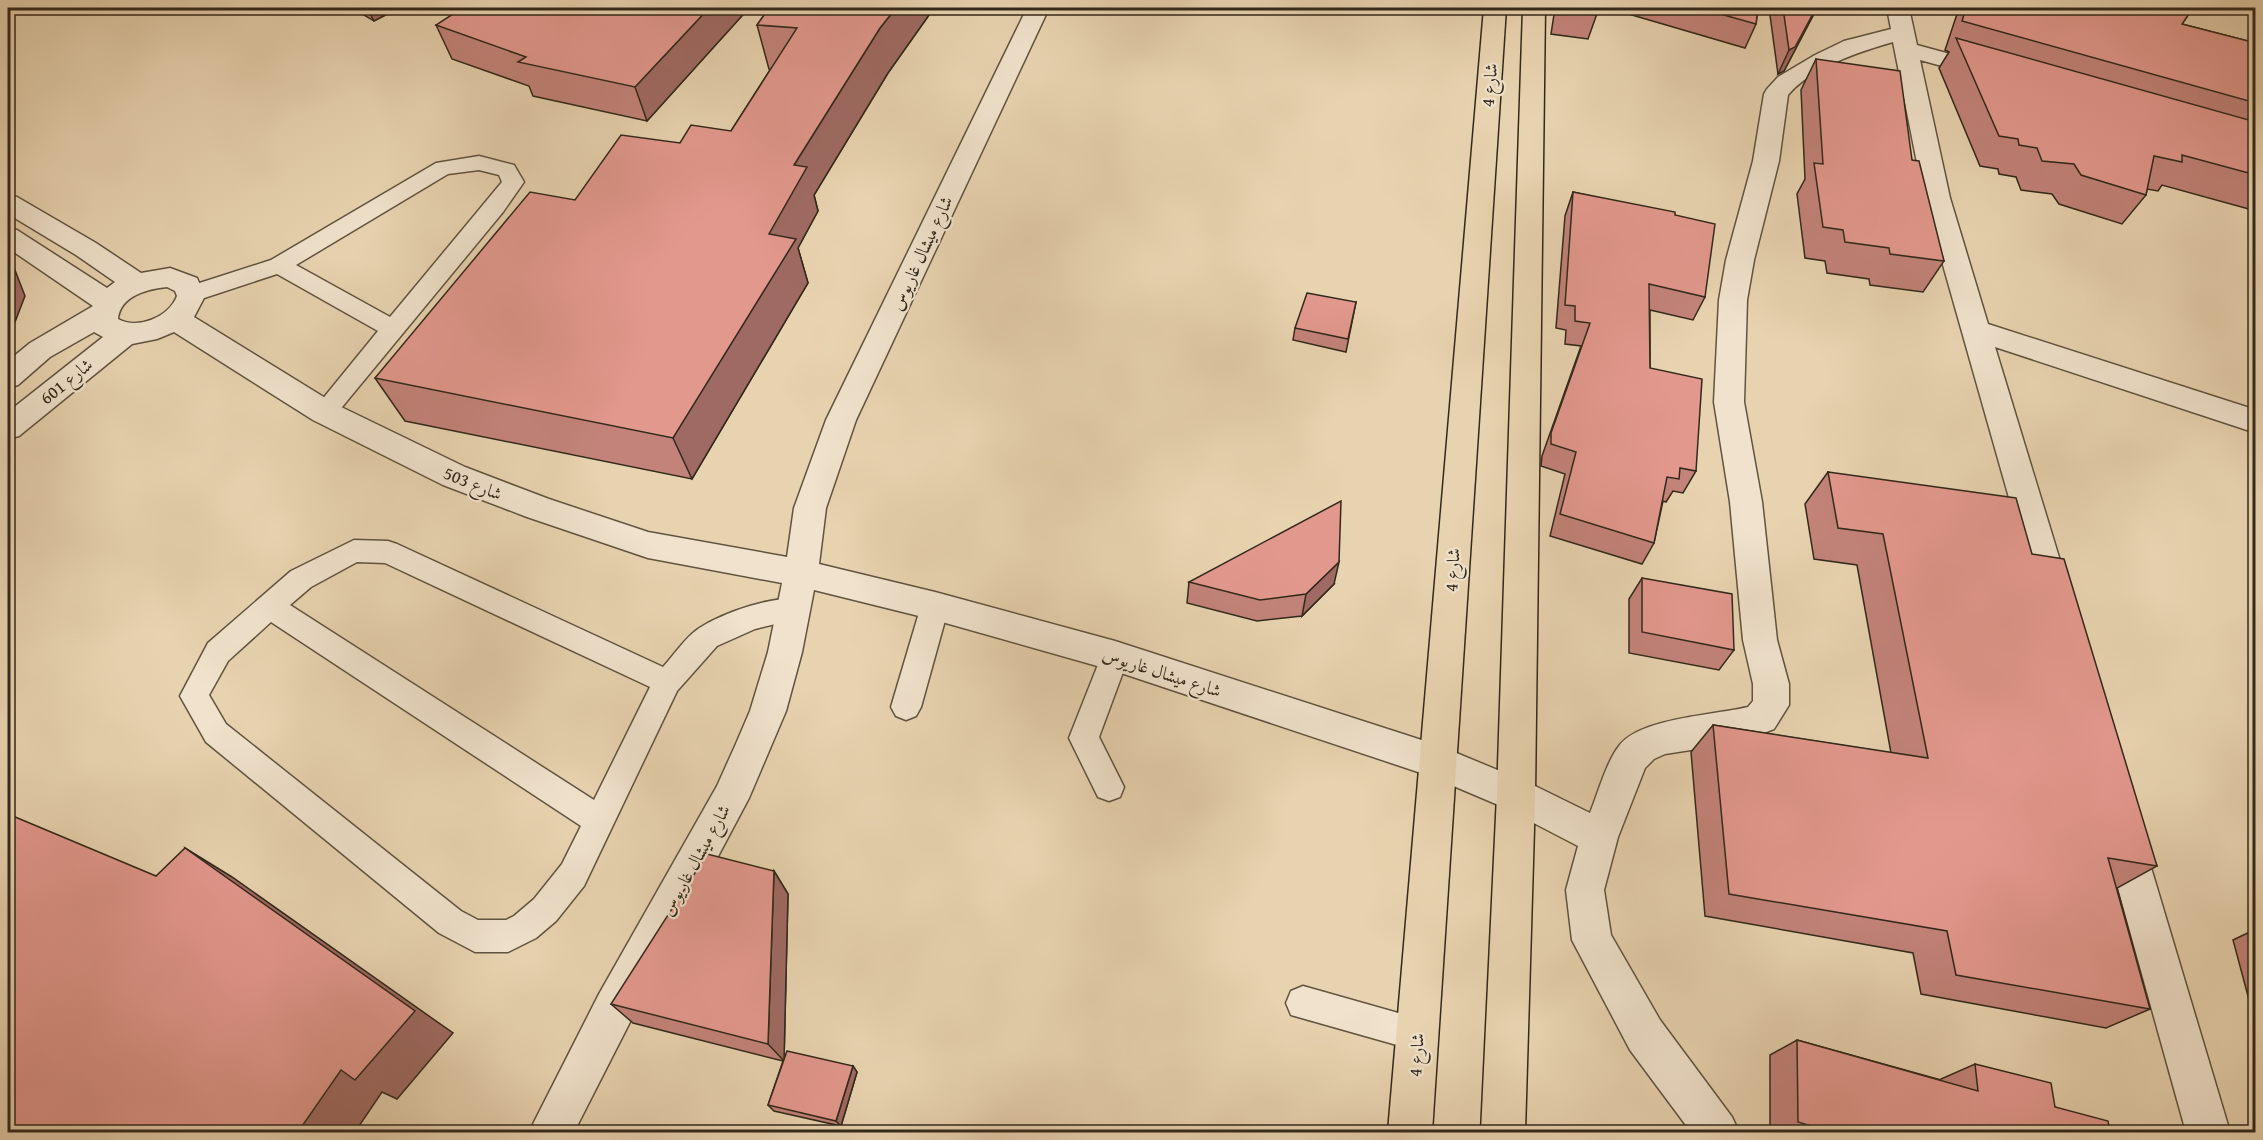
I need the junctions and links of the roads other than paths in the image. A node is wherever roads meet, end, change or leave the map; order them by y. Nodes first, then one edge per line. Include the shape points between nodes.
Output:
1 (1038, 8) edge
2 (1496, 8) edge
3 (1534, 8) edge
4 (1902, 30) edge
5 (2006, 76) edge
6 (8, 203) edge
7 (8, 236) edge
8 (279, 265) junction
9 (136, 283) junction
10 (192, 294) junction
11 (105, 308) junction
12 (175, 319) junction
13 (393, 329) junction
14 (1978, 331) junction
15 (124, 335) junction
16 (8, 376) edge
17 (324, 412) junction
18 (2256, 422) edge
19 (8, 428) edge
20 (801, 573) junction
21 (269, 606) junction
22 (935, 606) junction
23 (794, 609) junction
24 (2064, 629) edge
25 (1115, 656) junction
26 (667, 682) junction
27 (906, 707) dead end
28 (1437, 762) junction
29 (1109, 787) dead end
30 (1516, 795) junction
31 (2113, 801) edge
32 (599, 821) junction
33 (1599, 837) junction
34 (1303, 1003) dead end
35 (1418, 1034) junction
36 (551, 1132) edge
37 (1410, 1132) edge
38 (1503, 1132) edge
39 (1717, 1132) edge
40 (2208, 1132) edge

1 - 20 street, شارع ميشال غاريوس via 841,420 810,508
2 - 28 highway, شارع 4
3 - 30 highway
4 - 5 street
4 - 14 street via 1937,198
4 - 33 street via 1833,55 1786,82 1776,94 1766,161 1738,270 1729,402 1746,502 1771,705 1761,718 1751,722 1663,738 1641,747 1631,758
6 - 9 street
7 - 11 street
8 - 10 lane
8 - 13 lane
8 - 13 lane via 443,168 478,163 507,170 513,182
9 - 10 street via 170,277 183,281
9 - 11 street, شارع 601 via 120,292
10 - 12 street via 187,309
11 - 15 street via 103,324
11 - 16 street, شارع 601
12 - 15 street via 141,334
12 - 17 street, شارع 503
13 - 17 lane
14 - 18 street
14 - 24 street
15 - 19 street, شارع 601
17 - 20 street, شارع 503 via 454,476 538,508 648,544
20 - 22 street, شارع ميشال غاريوس
20 - 23 street, شارع ميشال غاريوس
21 - 26 lane via 300,579 354,551 388,552
21 - 32 lane
21 - 32 lane via 219,652 194,696 216,733 450,922 475,936 493,938 525,927 545,910 573,875
22 - 25 street, شارع ميشال غاريوس
22 - 27 lane
23 - 26 lane via 750,618 706,638
23 - 36 street, شارع ميشال غاريوس via 768,711 749,757
25 - 28 street, شارع ميشال غاريوس
25 - 29 lane via 1084,738
26 - 32 lane
28 - 30 street, شارع ميشال غاريوس
28 - 35 highway, شارع 4
30 - 33 street, شارع ميشال غاريوس
30 - 38 highway
31 - 40 street
33 - 39 street via 1585,891 1592,940 1645,1035
34 - 35 lane
35 - 37 highway, شارع 4

